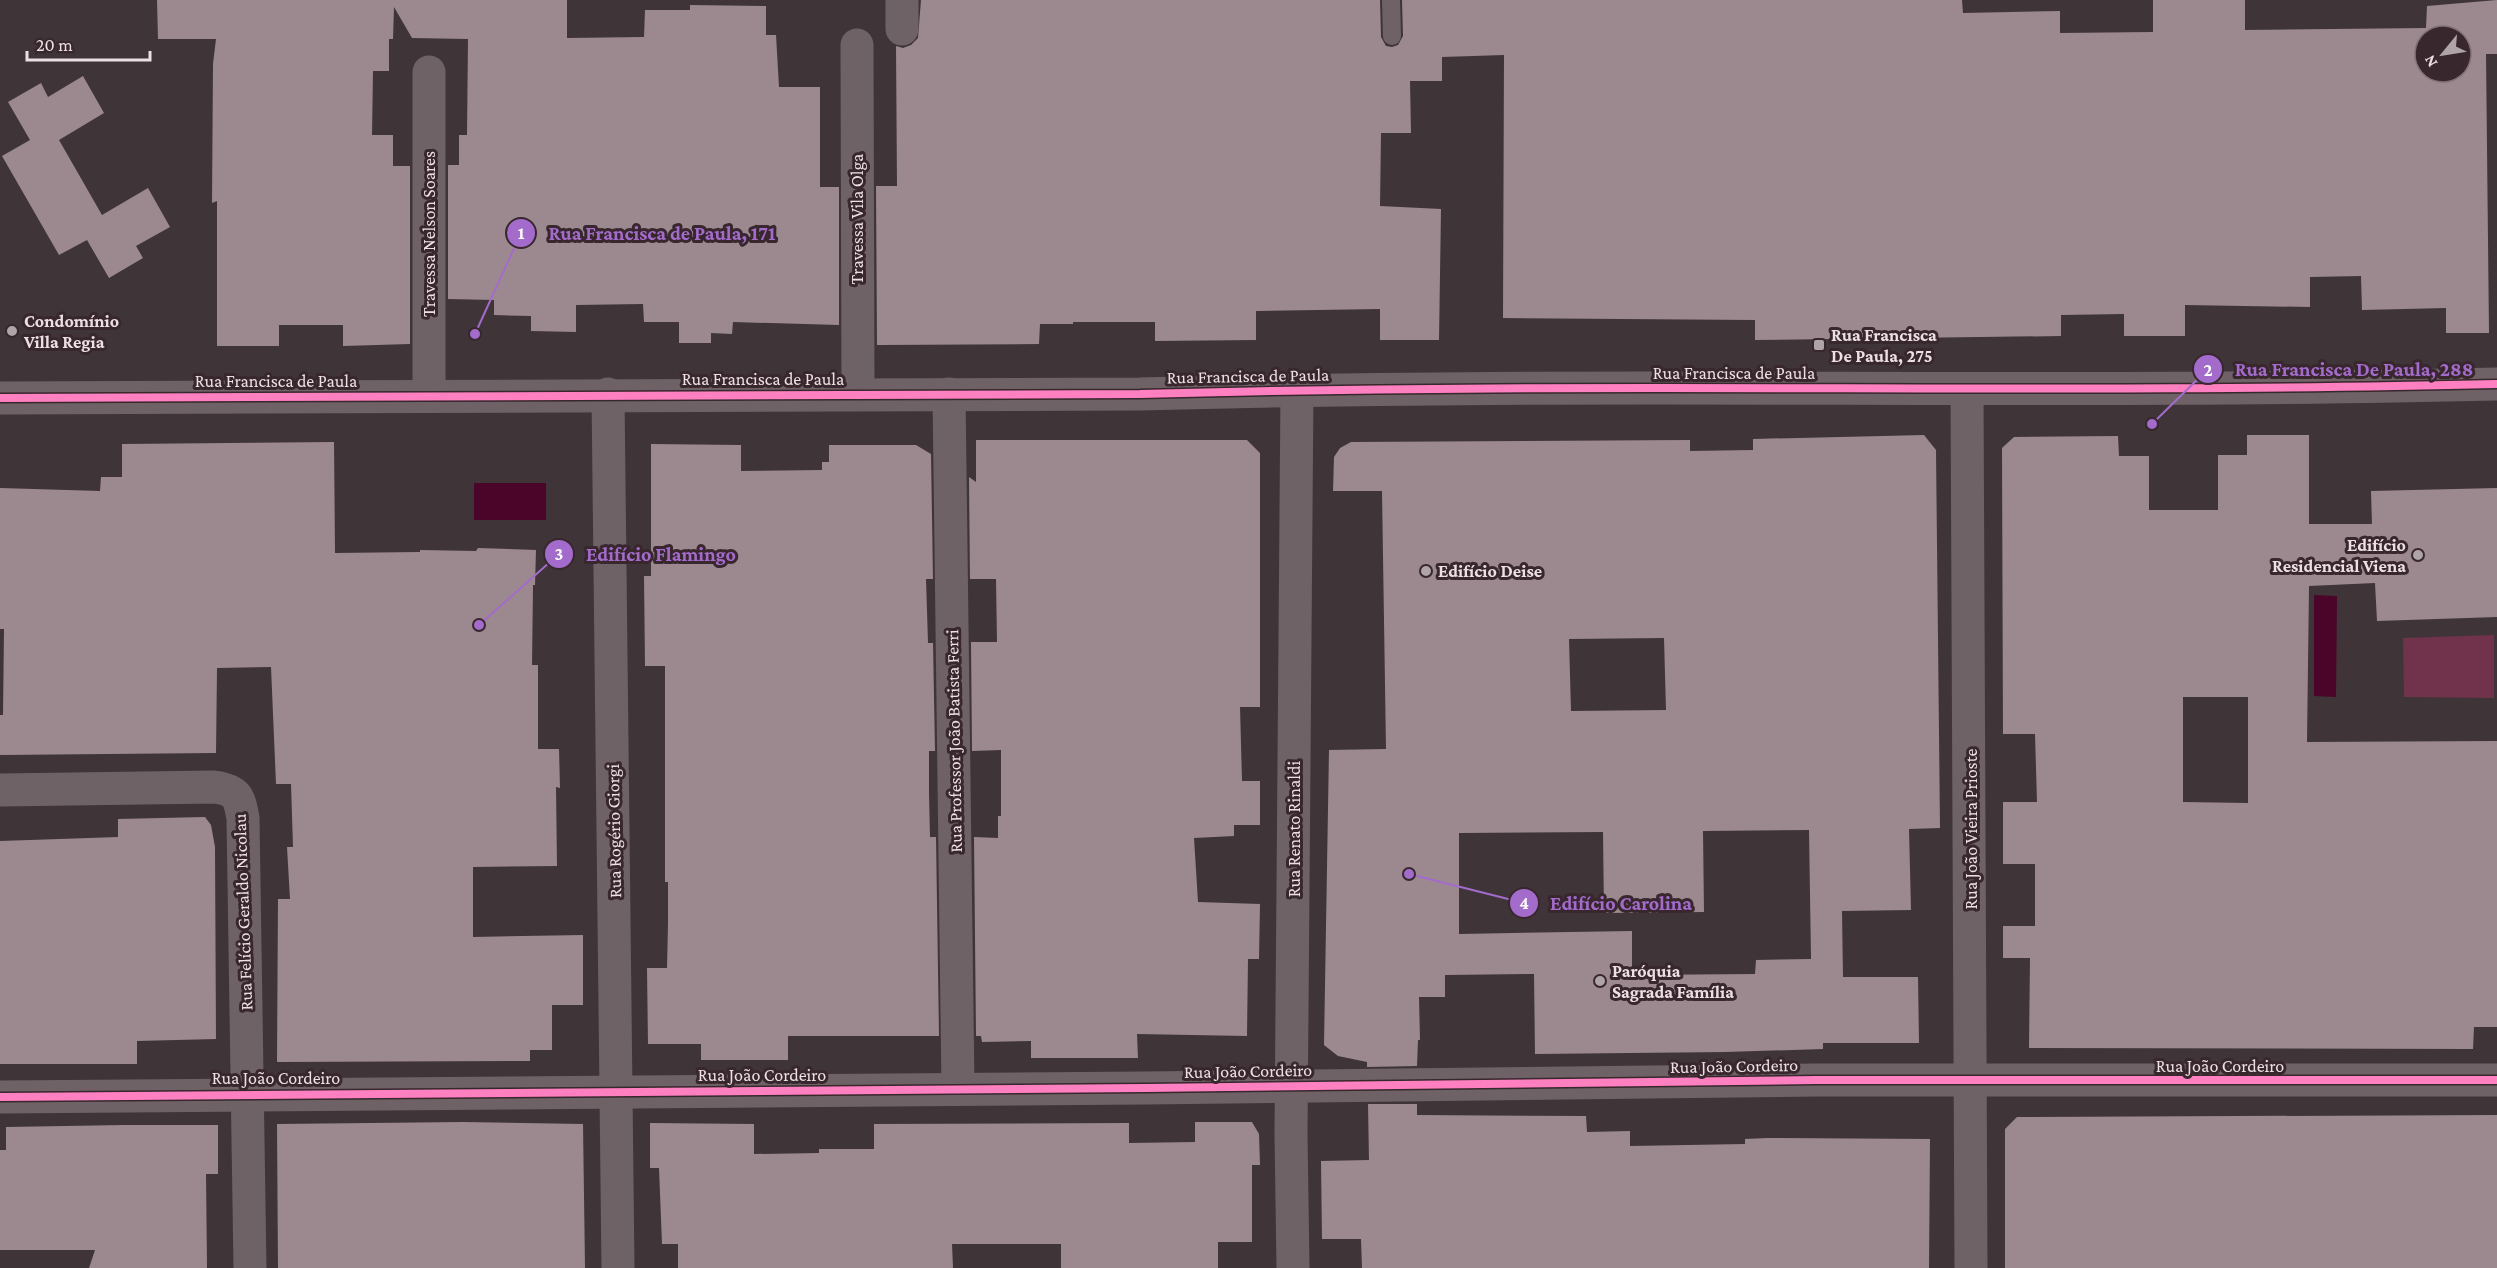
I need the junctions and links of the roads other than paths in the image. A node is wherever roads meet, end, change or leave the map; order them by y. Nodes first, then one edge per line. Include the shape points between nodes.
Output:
1 (1391, 0) edge
2 (1392, 36) dead end
3 (857, 45) dead end
4 (429, 72) dead end
5 (2497, 384) edge
6 (1297, 389) junction
7 (1968, 389) junction
8 (858, 393) junction
9 (608, 394) junction
10 (949, 394) junction
11 (429, 395) junction
12 (0, 398) edge
13 (0, 790) edge
14 (1972, 1080) junction
15 (2497, 1080) edge
16 (1292, 1085) junction
17 (958, 1089) junction
18 (617, 1092) junction
19 (248, 1093) junction
20 (0, 1096) edge
21 (250, 1268) edge
22 (618, 1268) edge
23 (1293, 1268) edge
24 (1971, 1268) edge

1 - 2 lane
3 - 8 street, Travessa Vila Olga
4 - 11 street, Travessa Nelson Soares
5 - 7 street, Rua Francisca de Paula
6 - 7 street, Rua Francisca de Paula
6 - 10 street, Rua Francisca de Paula
6 - 16 street, Rua Renato Rinaldi
7 - 14 street, Rua João Vieira Prioste
8 - 9 street, Rua Francisca de Paula
8 - 10 street, Rua Francisca de Paula
9 - 11 street, Rua Francisca de Paula
9 - 18 street, Rua Rogério Giorgi
10 - 17 street, Rua Professor João Batista Ferri
11 - 12 street, Rua Francisca de Paula
13 - 19 street, Rua Felício Geraldo Nicolau via 214,787 230,789 237,795 243,818
14 - 15 street, Rua João Cordeiro
14 - 16 street, Rua João Cordeiro
14 - 24 street, Rua João Vieira Prioste
16 - 17 street, Rua João Cordeiro
16 - 23 street, Rua Renato Rinaldi
17 - 18 street, Rua João Cordeiro
18 - 19 street, Rua João Cordeiro
18 - 22 street, Rua Rogério Giorgi
19 - 20 street, Rua João Cordeiro
19 - 21 street, Rua Felício Geraldo Nicolau

